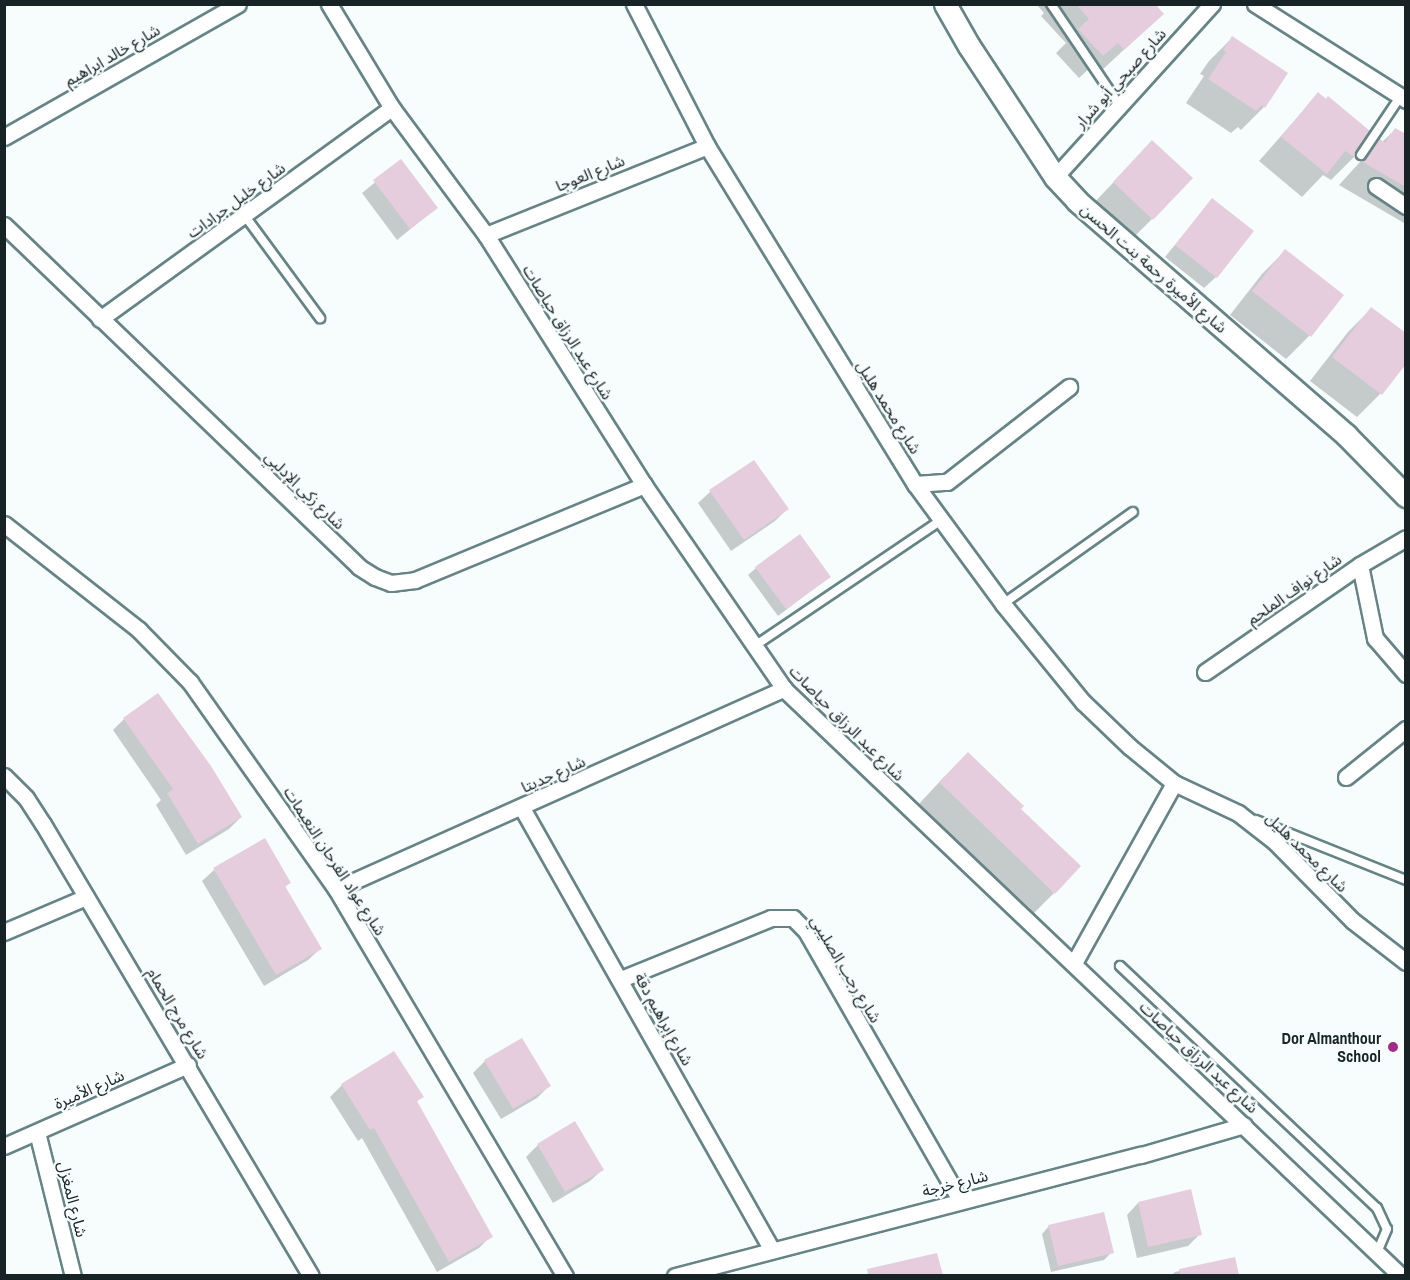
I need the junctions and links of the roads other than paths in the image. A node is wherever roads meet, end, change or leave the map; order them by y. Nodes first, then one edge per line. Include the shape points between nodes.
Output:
1 (238, 4) edge
2 (329, 4) edge
3 (634, 4) edge
4 (945, 4) edge
5 (1052, 4) edge
6 (1212, 4) edge
7 (1255, 4) edge
8 (1403, 98) edge
9 (1120, 106) junction
10 (392, 108) junction
11 (4, 137) edge
12 (707, 146) junction
13 (1361, 155) dead end
14 (1055, 177) junction
15 (1376, 186) dead end
16 (1406, 206) edge
17 (246, 216) junction
18 (4, 225) edge
19 (486, 235) junction
20 (320, 318) dead end
21 (100, 319) junction
22 (1069, 387) dead end
23 (915, 484) junction
24 (644, 485) junction
25 (1406, 496) edge
26 (1133, 512) dead end
27 (940, 521) junction
28 (4, 524) edge
29 (1406, 538) edge
30 (1360, 565) junction
31 (1003, 604) junction
32 (756, 645) junction
33 (1205, 672) dead end
34 (1406, 674) edge
35 (784, 689) junction
36 (1406, 729) edge
37 (4, 776) edge
38 (1346, 777) dead end
39 (1174, 783) junction
40 (522, 808) junction
41 (1238, 813) junction
42 (1406, 880) edge
43 (336, 889) junction
44 (86, 897) junction
45 (4, 932) edge
46 (1406, 962) edge
47 (1074, 963) junction
48 (1120, 966) dead end
49 (621, 979) junction
50 (188, 1065) junction
51 (1244, 1125) junction
52 (37, 1132) junction
53 (4, 1146) edge
54 (960, 1200) junction
55 (772, 1250) junction
56 (1377, 1252) junction
57 (73, 1275) edge
58 (311, 1275) edge
59 (565, 1275) edge
60 (675, 1275) edge
61 (1401, 1275) edge

1 - 11 street, شارع خالد ابراهيم
2 - 10 street, شارع عبد الرزاق حياصات
3 - 12 street, شارع محمد هليل
4 - 14 street, شارع الأميرة رحمة بنت الحسن
5 - 9 lane
6 - 9 street, شارع صبحي أبو شرار
7 - 8 street
8 - 13 lane
9 - 14 street, شارع صبحي أبو شرار
10 - 17 street, شارع خليل جرادات
10 - 19 street, شارع عبد الرزاق حياصات
12 - 19 street, شارع العوجا
12 - 23 street, شارع محمد هليل
14 - 25 street, شارع الأميرة رحمة بنت الحسن via 1101,222 1346,435
15 - 16 street
17 - 20 lane
17 - 21 street, شارع خليل جرادات
18 - 21 street, شارع زكي الإدلبي
19 - 24 street, شارع عبد الرزاق حياصات
21 - 24 street, شارع زكي الإدلبي via 359,567 391,583 440,571
22 - 23 street via 947,482
23 - 27 street, شارع محمد هليل
24 - 32 street, شارع عبد الرزاق حياصات
26 - 31 lane
27 - 31 street, شارع محمد هليل
27 - 32 lane
28 - 43 street, شارع عواد الفرحان النعيمات via 165,653 225,730
29 - 30 street, شارع نواف الملحم
30 - 33 street, شارع نواف الملحم
30 - 34 street via 1375,638
31 - 39 street, شارع محمد هليل via 1083,702
32 - 35 street, شارع عبد الرزاق حياصات
35 - 40 street, شارع جديتا
35 - 47 street, شارع عبد الرزاق حياصات
36 - 38 street
37 - 44 street, شارع مرج الحمام via 26,798
39 - 41 street, شارع محمد هليل
39 - 47 street
40 - 43 street, شارع جديتا
40 - 49 street, شارع إبراهيم دقة
41 - 42 lane
41 - 46 street, شارع محمد هليل via 1274,841 1353,921
43 - 59 street, شارع عواد الفرحان النعيمات
44 - 45 street
44 - 50 street, شارع مرج الحمام
47 - 51 street, شارع عبد الرزاق حياصات
48 - 56 lane via 1377,1208 1387,1229
49 - 54 street, شارع رجب الصليبي via 771,918 793,918 806,931
49 - 55 street, شارع إبراهيم دقة
50 - 52 street, شارع الأميرة
50 - 58 street, شارع مرج الحمام
51 - 54 street, شارع خرجة
51 - 56 street, شارع عبد الرزاق حياصات
52 - 53 street, شارع الأميرة
52 - 57 street, شارع المغزل
54 - 55 street, شارع خرجة
55 - 60 street, شارع خرجة
56 - 61 street, شارع عبد الرزاق حياصات

